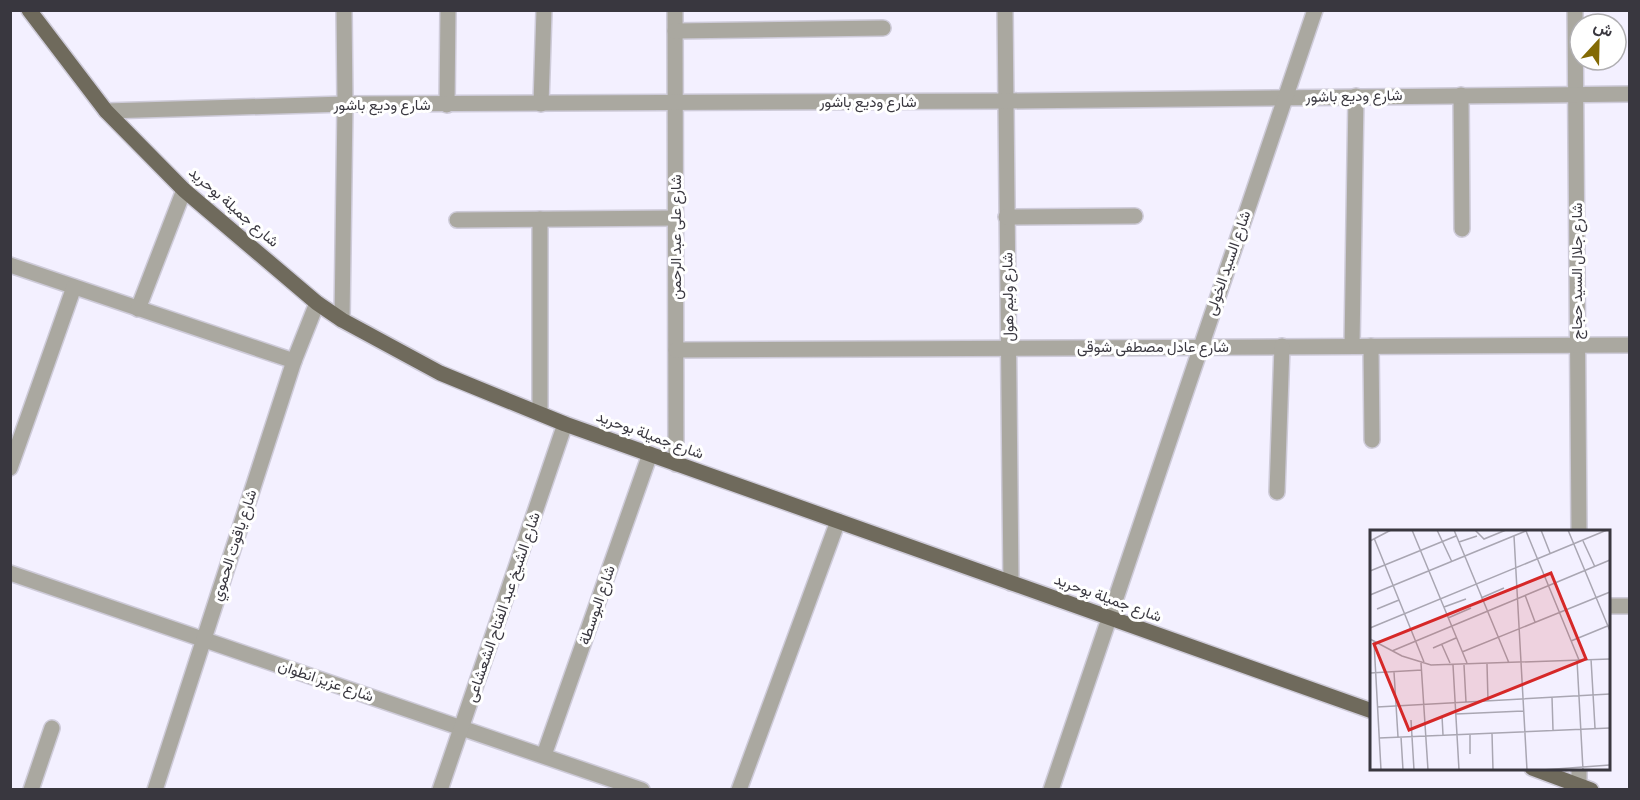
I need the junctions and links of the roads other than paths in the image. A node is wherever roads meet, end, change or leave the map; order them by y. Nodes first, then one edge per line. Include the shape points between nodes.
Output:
1 (29, 10) edge
2 (344, 10) edge
3 (448, 10) edge
4 (544, 10) edge
5 (675, 10) edge
6 (1005, 10) edge
7 (1315, 10) edge
8 (1575, 10) edge
9 (883, 28) dead end
10 (675, 32) junction
11 (1576, 94) junction
12 (1629, 94) edge
13 (1461, 95) junction
14 (1356, 96) junction
15 (1285, 97) junction
16 (1005, 101) junction
17 (675, 103) junction
18 (345, 104) junction
19 (541, 104) junction
20 (447, 105) junction
21 (106, 111) junction
22 (184, 190) junction
23 (1135, 216) dead end
24 (1006, 217) junction
25 (676, 218) junction
26 (540, 219) junction
27 (457, 220) dead end
28 (1462, 229) dead end
29 (10, 265) edge
30 (74, 287) junction
31 (317, 303) junction
32 (138, 309) junction
33 (342, 321) junction
34 (1578, 345) junction
35 (1629, 345) edge
36 (1282, 346) junction
37 (1352, 346) junction
38 (1371, 346) junction
39 (1200, 347) junction
40 (1009, 348) junction
41 (676, 350) junction
42 (294, 362) junction
43 (540, 413) junction
44 (565, 424) junction
45 (1372, 440) dead end
46 (650, 454) junction
47 (676, 464) junction
48 (10, 468) edge
49 (1277, 492) dead end
50 (838, 521) junction
51 (1579, 530) edge
52 (10, 573) edge
53 (1011, 583) junction
54 (1610, 606) edge
55 (1629, 606) edge
56 (1109, 618) junction
57 (204, 639) junction
58 (1370, 711) edge
59 (52, 728) dead end
60 (461, 728) junction
61 (544, 755) junction
62 (1537, 770) edge
63 (1578, 770) edge
64 (1574, 786) edge
65 (31, 789) edge
66 (155, 789) edge
67 (440, 789) edge
68 (642, 789) edge
69 (739, 789) edge
70 (1051, 789) edge

1 - 21 main road, شارع جميلة بوحريد
2 - 18 street
3 - 20 street
4 - 19 street
5 - 10 street, شارع على عبد الرحمن
6 - 16 street, شارع وليم هول
7 - 15 street, شارع السيد الخولى
8 - 11 street, شارع جلال السيد حجاج
9 - 10 street
10 - 17 street, شارع على عبد الرحمن
11 - 12 street, شارع وديع باشور
11 - 13 street, شارع وديع باشور
11 - 34 street, شارع جلال السيد حجاج
13 - 14 street, شارع وديع باشور
13 - 28 street
14 - 15 street, شارع وديع باشور
14 - 37 street
15 - 16 street, شارع وديع باشور
15 - 39 street, شارع السيد الخولى
16 - 17 street, شارع وديع باشور
16 - 24 street, شارع وليم هول
17 - 19 street, شارع وديع باشور
17 - 25 street, شارع على عبد الرحمن
18 - 20 street, شارع وديع باشور
18 - 21 street, شارع وديع باشور
18 - 33 street
19 - 20 street, شارع وديع باشور
21 - 22 main road, شارع جميلة بوحريد
22 - 31 main road, شارع جميلة بوحريد
22 - 32 street
23 - 24 street
24 - 40 street, شارع وليم هول
25 - 26 street
25 - 41 street, شارع على عبد الرحمن
26 - 27 street
26 - 43 street
29 - 30 street
30 - 32 street
30 - 48 street
31 - 33 main road, شارع جميلة بوحريد
31 - 42 street, شارع ياقوت الحموي
32 - 42 street
33 - 43 main road, شارع جميلة بوحريد via 440,373
34 - 35 street, شارع عادل مصطفى شوقى
34 - 38 street, شارع عادل مصطفى شوقى
34 - 51 street, شارع جلال السيد حجاج
36 - 37 street, شارع عادل مصطفى شوقى
36 - 39 street, شارع عادل مصطفى شوقى
36 - 49 street
37 - 38 street, شارع عادل مصطفى شوقى
38 - 45 street
39 - 40 street, شارع عادل مصطفى شوقى
39 - 56 street, شارع السيد الخولى
40 - 41 street, شارع عادل مصطفى شوقى
40 - 53 street, شارع وليم هول
41 - 47 street, شارع على عبد الرحمن
42 - 57 street, شارع ياقوت الحموي
43 - 44 main road, شارع جميلة بوحريد
44 - 46 main road, شارع جميلة بوحريد
44 - 60 street, شارع الشيخ عبد الفتاح الشعشاعى
46 - 47 main road, شارع جميلة بوحريد
46 - 61 street, شارع البوسطة
47 - 50 main road, شارع جميلة بوحريد
50 - 53 main road, شارع جميلة بوحريد
50 - 69 street
52 - 57 street, شارع عزيز انطوان
53 - 56 main road, شارع جميلة بوحريد
54 - 55 street
56 - 58 main road, شارع جميلة بوحريد
56 - 70 street, شارع السيد الخولى
57 - 60 street, شارع عزيز انطوان
57 - 66 street, شارع ياقوت الحموي
59 - 65 street
60 - 61 street, شارع عزيز انطوان
60 - 67 street, شارع الشيخ عبد الفتاح الشعشاعى
61 - 68 street, شارع عزيز انطوان
62 - 64 main road
63 - 64 street

